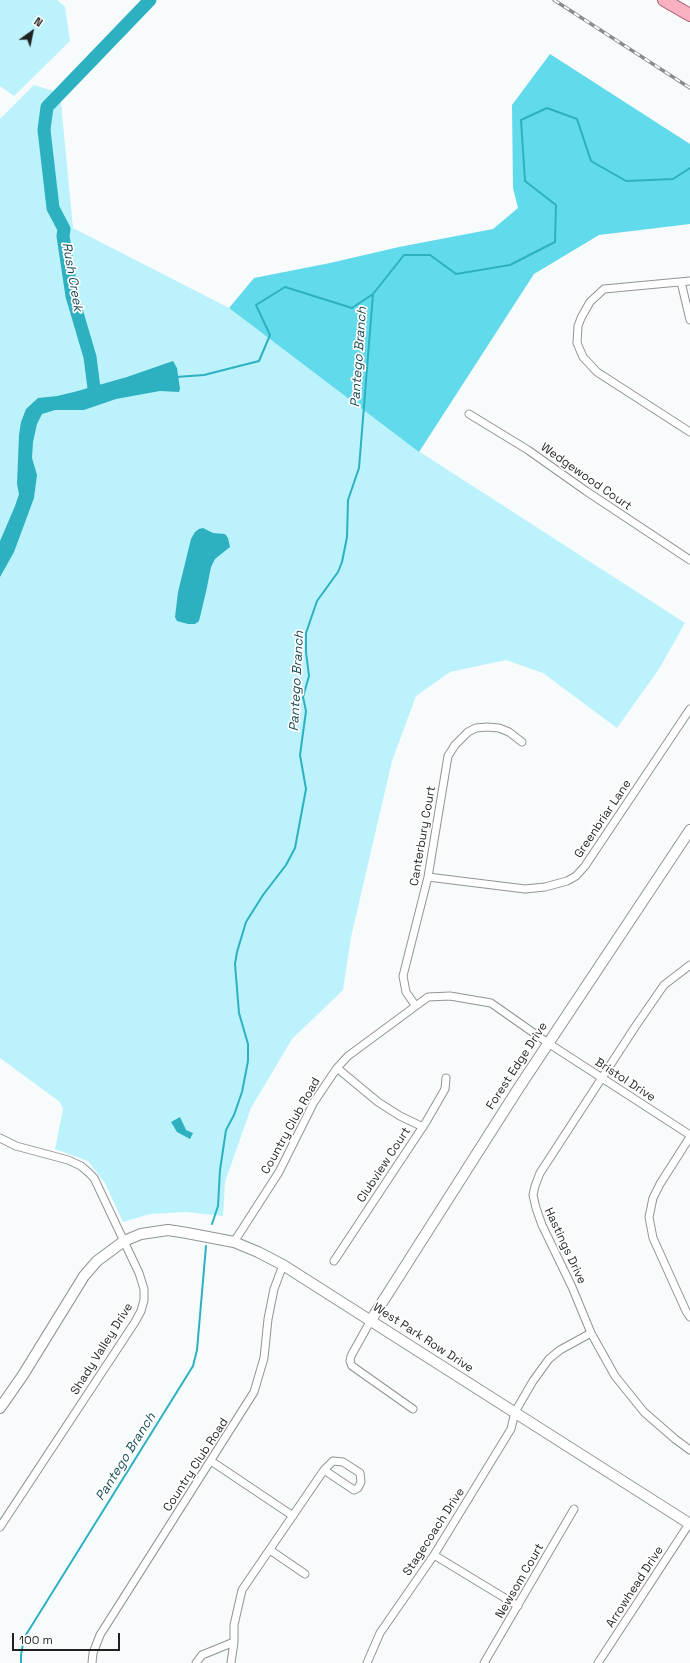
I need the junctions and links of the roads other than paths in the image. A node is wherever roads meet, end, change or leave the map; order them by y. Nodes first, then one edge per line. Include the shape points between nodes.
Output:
1 (664, 0) edge
2 (690, 15) edge
3 (690, 281) edge
4 (681, 282) junction
5 (690, 320) edge
6 (469, 414) dead end
7 (690, 432) edge
8 (690, 560) edge
9 (690, 709) edge
10 (522, 742) dead end
11 (690, 830) edge
12 (428, 877) junction
13 (690, 965) edge
14 (414, 1005) junction
15 (548, 1043) junction
16 (337, 1068) junction
17 (446, 1078) dead end
18 (602, 1078) junction
19 (423, 1127) junction
20 (690, 1136) edge
21 (0, 1138) edge
22 (124, 1241) junction
23 (234, 1242) junction
24 (334, 1261) dead end
25 (282, 1264) junction
26 (690, 1317) edge
27 (371, 1320) junction
28 (591, 1333) junction
29 (0, 1408) edge
30 (413, 1409) dead end
31 (515, 1412) junction
32 (690, 1450) edge
33 (211, 1461) junction
34 (324, 1470) junction
35 (574, 1509) dead end
36 (292, 1516) junction
37 (690, 1524) edge
38 (0, 1527) edge
39 (270, 1550) junction
40 (434, 1555) junction
41 (305, 1574) dead end
42 (518, 1606) junction
43 (234, 1642) junction
44 (92, 1663) edge
45 (196, 1663) edge
46 (231, 1663) edge
47 (367, 1663) edge
48 (484, 1663) edge
49 (598, 1663) edge

1 - 2 main road
3 - 4 street
4 - 5 street
4 - 7 street via 604,289 590,302 581,318 577,343 583,357 597,372
6 - 8 street, Wedgewood Court via 528,450
9 - 12 street, Greenbriar Lane via 576,876 545,887 526,889
10 - 12 street, Canterbury Court via 499,728 476,728 468,732 451,751 448,756
11 - 15 main road, Forest Edge Drive
12 - 14 street, Canterbury Court via 403,976 406,992
13 - 18 street, Hastings Drive via 664,985
14 - 15 street, Country Club Road via 435,996 480,1000 490,1003
14 - 16 street, Country Club Road via 348,1056
15 - 18 street, Bristol Drive
15 - 27 main road, Forest Edge Drive
16 - 19 street via 378,1102
16 - 23 street, Country Club Road via 314,1102 279,1172
17 - 19 street, Clubview Court via 445,1090
18 - 20 street, Bristol Drive
18 - 28 street, Hastings Drive via 540,1173 533,1195 542,1225
19 - 24 street, Clubview Court
20 - 26 street via 660,1184 653,1198 649,1217 653,1238
21 - 22 street, Shady Valley Drive via 16,1146 81,1166 94,1178
22 - 23 main road, West Park Row Drive via 141,1234 168,1230
22 - 29 main road, West Park Row Drive via 97,1261 84,1276
22 - 38 street, Shady Valley Drive via 144,1289 141,1310
23 - 25 main road, West Park Row Drive
25 - 27 main road, West Park Row Drive
25 - 33 street, Country Club Road via 268,1319 264,1358 254,1392
27 - 30 street via 351,1356 352,1366
27 - 31 main road, West Park Row Drive
28 - 31 street, Stagecoach Drive via 549,1359
28 - 32 street, Hastings Drive via 615,1376 644,1412
31 - 37 main road, West Park Row Drive
31 - 40 street, Stagecoach Drive via 511,1429
33 - 36 street
33 - 44 street, Country Club Road via 100,1635
34 - 34 street via 333,1461 343,1462 360,1473 361,1482 354,1490
34 - 36 street
35 - 42 street, Newsom Court
36 - 39 street
37 - 49 street, Arrowhead Drive
39 - 41 street
39 - 43 street via 242,1590 234,1625
40 - 42 street
40 - 47 street, Stagecoach Drive via 380,1633
42 - 48 street, Newsom Court
43 - 45 street via 202,1655
43 - 46 street

